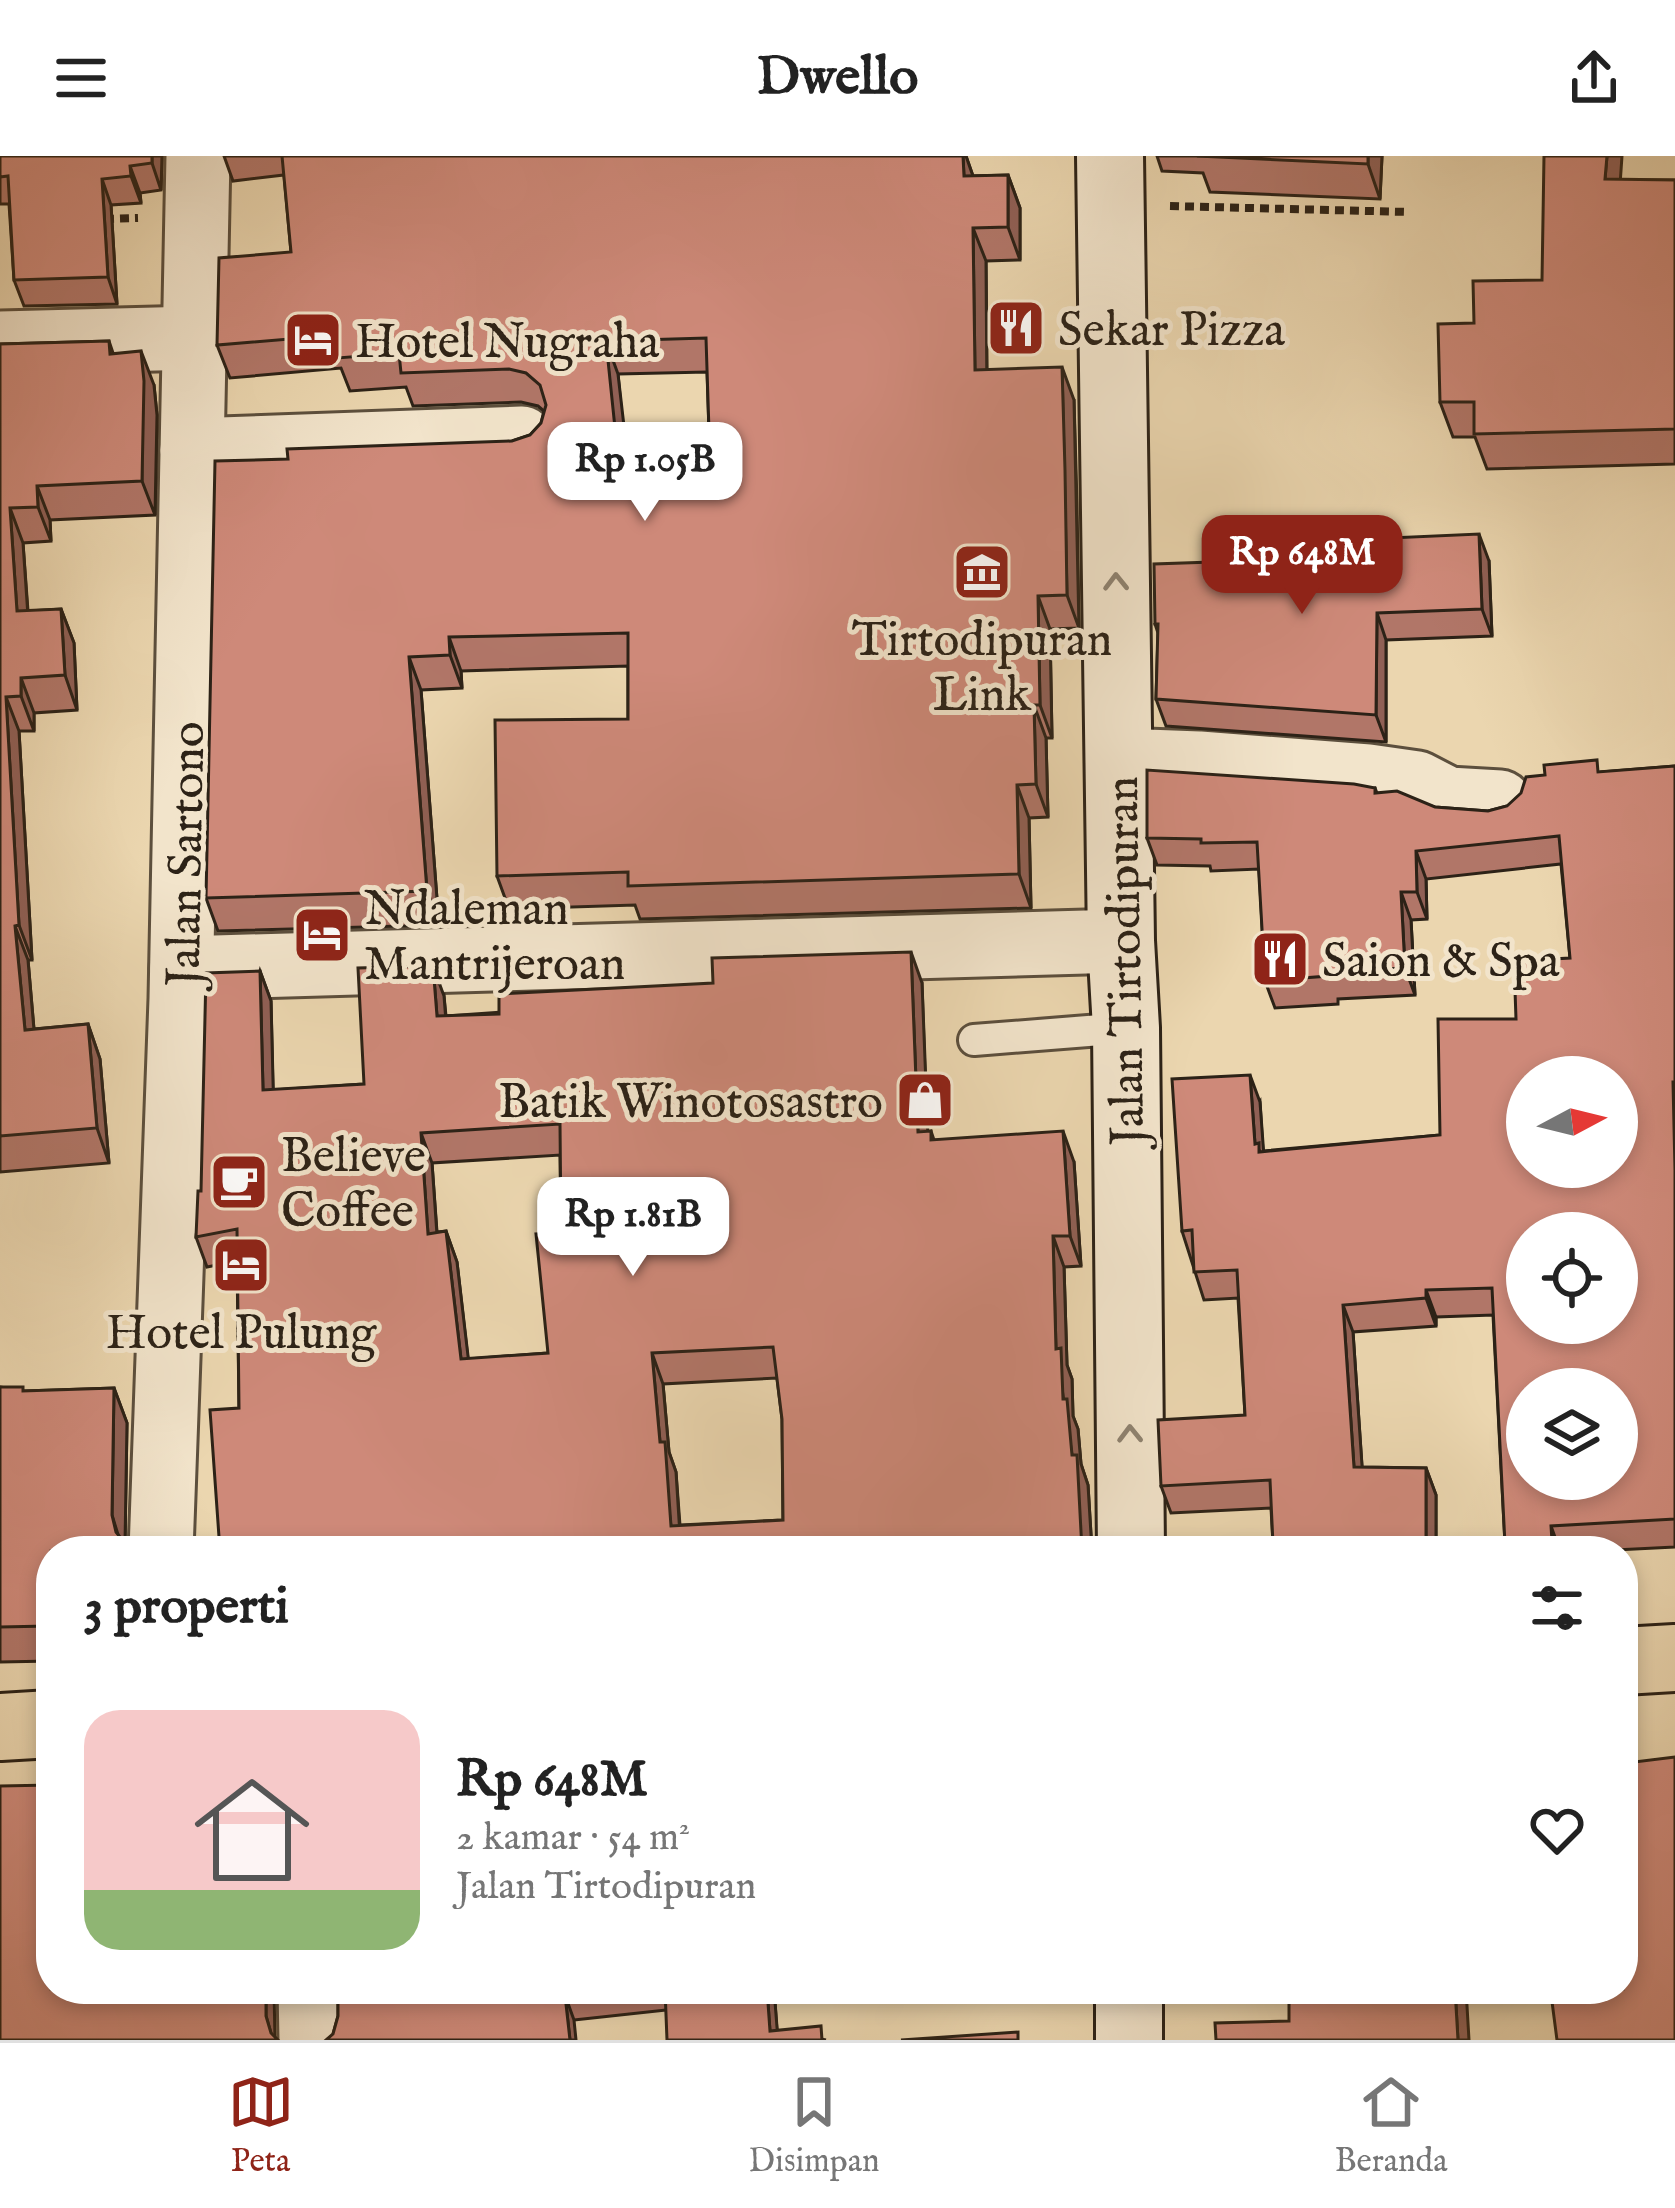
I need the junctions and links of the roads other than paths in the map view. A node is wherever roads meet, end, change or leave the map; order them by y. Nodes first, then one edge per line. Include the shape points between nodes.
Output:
1 (198, 156) edge
2 (1110, 180) edge
3 (195, 338) junction
4 (0, 343) edge
5 (522, 438) edge
6 (193, 450) junction
7 (1119, 760) junction
8 (1500, 802) edge
9 (1121, 941) junction
10 (182, 968) junction
11 (1126, 1028) junction
12 (974, 1040) dead end
13 (162, 1536) edge
14 (1131, 1536) edge
15 (1675, 1658) edge
16 (1638, 1660) edge
17 (36, 1725) edge
18 (0, 1727) edge
19 (310, 2004) edge
20 (1130, 2004) edge
21 (311, 2040) edge
22 (1129, 2040) edge

1 - 3 street, Jalan Sartono
7 -> 2 street, Jalan Tirtodipuran
3 - 4 street
3 - 6 street, Jalan Sartono
5 - 6 street
6 - 10 street, Jalan Sartono
7 - 8 street via 1368,776 1417,783 1448,799
7 - 9 street, Jalan Tirtodipuran
9 - 10 street
9 - 11 street, Jalan Tirtodipuran
10 - 13 street, Jalan Sartono
11 - 12 lane
14 -> 11 street, Jalan Tirtodipuran
15 - 16 main road
17 - 18 main road
19 - 21 street
20 - 22 street

